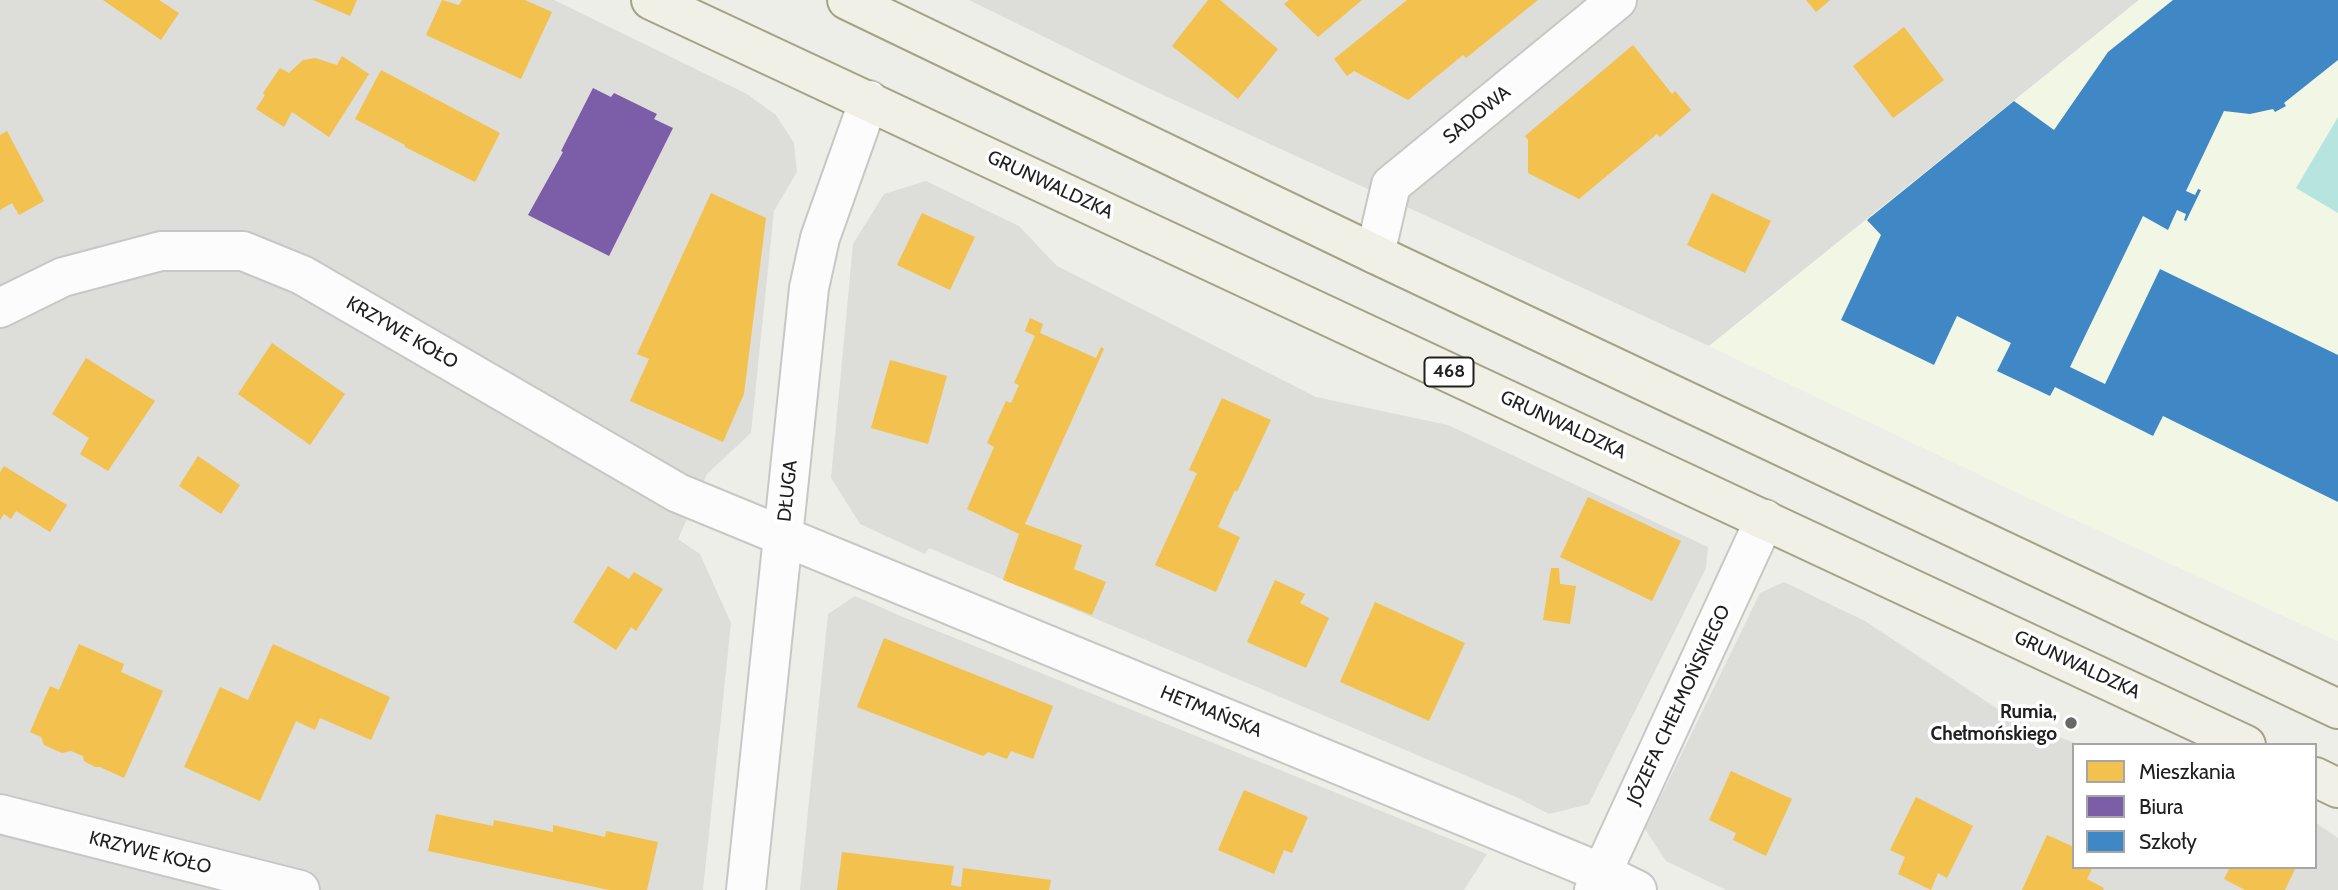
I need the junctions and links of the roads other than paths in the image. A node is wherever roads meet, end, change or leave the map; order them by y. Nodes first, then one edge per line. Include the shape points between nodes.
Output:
1 (651, 0) edge
2 (1617, 0) edge
3 (872, 5) edge
4 (869, 100) junction
5 (1374, 254) junction
6 (0, 308) edge
7 (1765, 519) junction
8 (784, 537) junction
9 (2338, 709) edge
10 (2242, 743) edge
11 (2317, 778) edge
12 (2338, 788) edge
13 (0, 814) edge
14 (1598, 881) edge
15 (300, 890) edge
16 (746, 890) edge
17 (1637, 890) edge

1 - 4 main road, GRUNWALDZKA / 468
2 - 5 street, SADOWA via 1391,185
3 - 5 main road
4 - 7 main road, GRUNWALDZKA / 468
4 - 8 street, DŁUGA via 820,238 809,288
5 - 9 main road
6 - 8 street, KRZYWE KOŁO via 63,277 161,251 243,251 302,275 678,493
7 - 10 main road, GRUNWALDZKA / 468
7 - 14 street, JÓZEFA CHEŁMOŃSKIEGO
8 - 14 street, HETMAŃSKA
8 - 16 street, DŁUGA
11 - 12 main road
13 - 15 street, KRZYWE KOŁO
14 - 17 street, HETMAŃSKA

